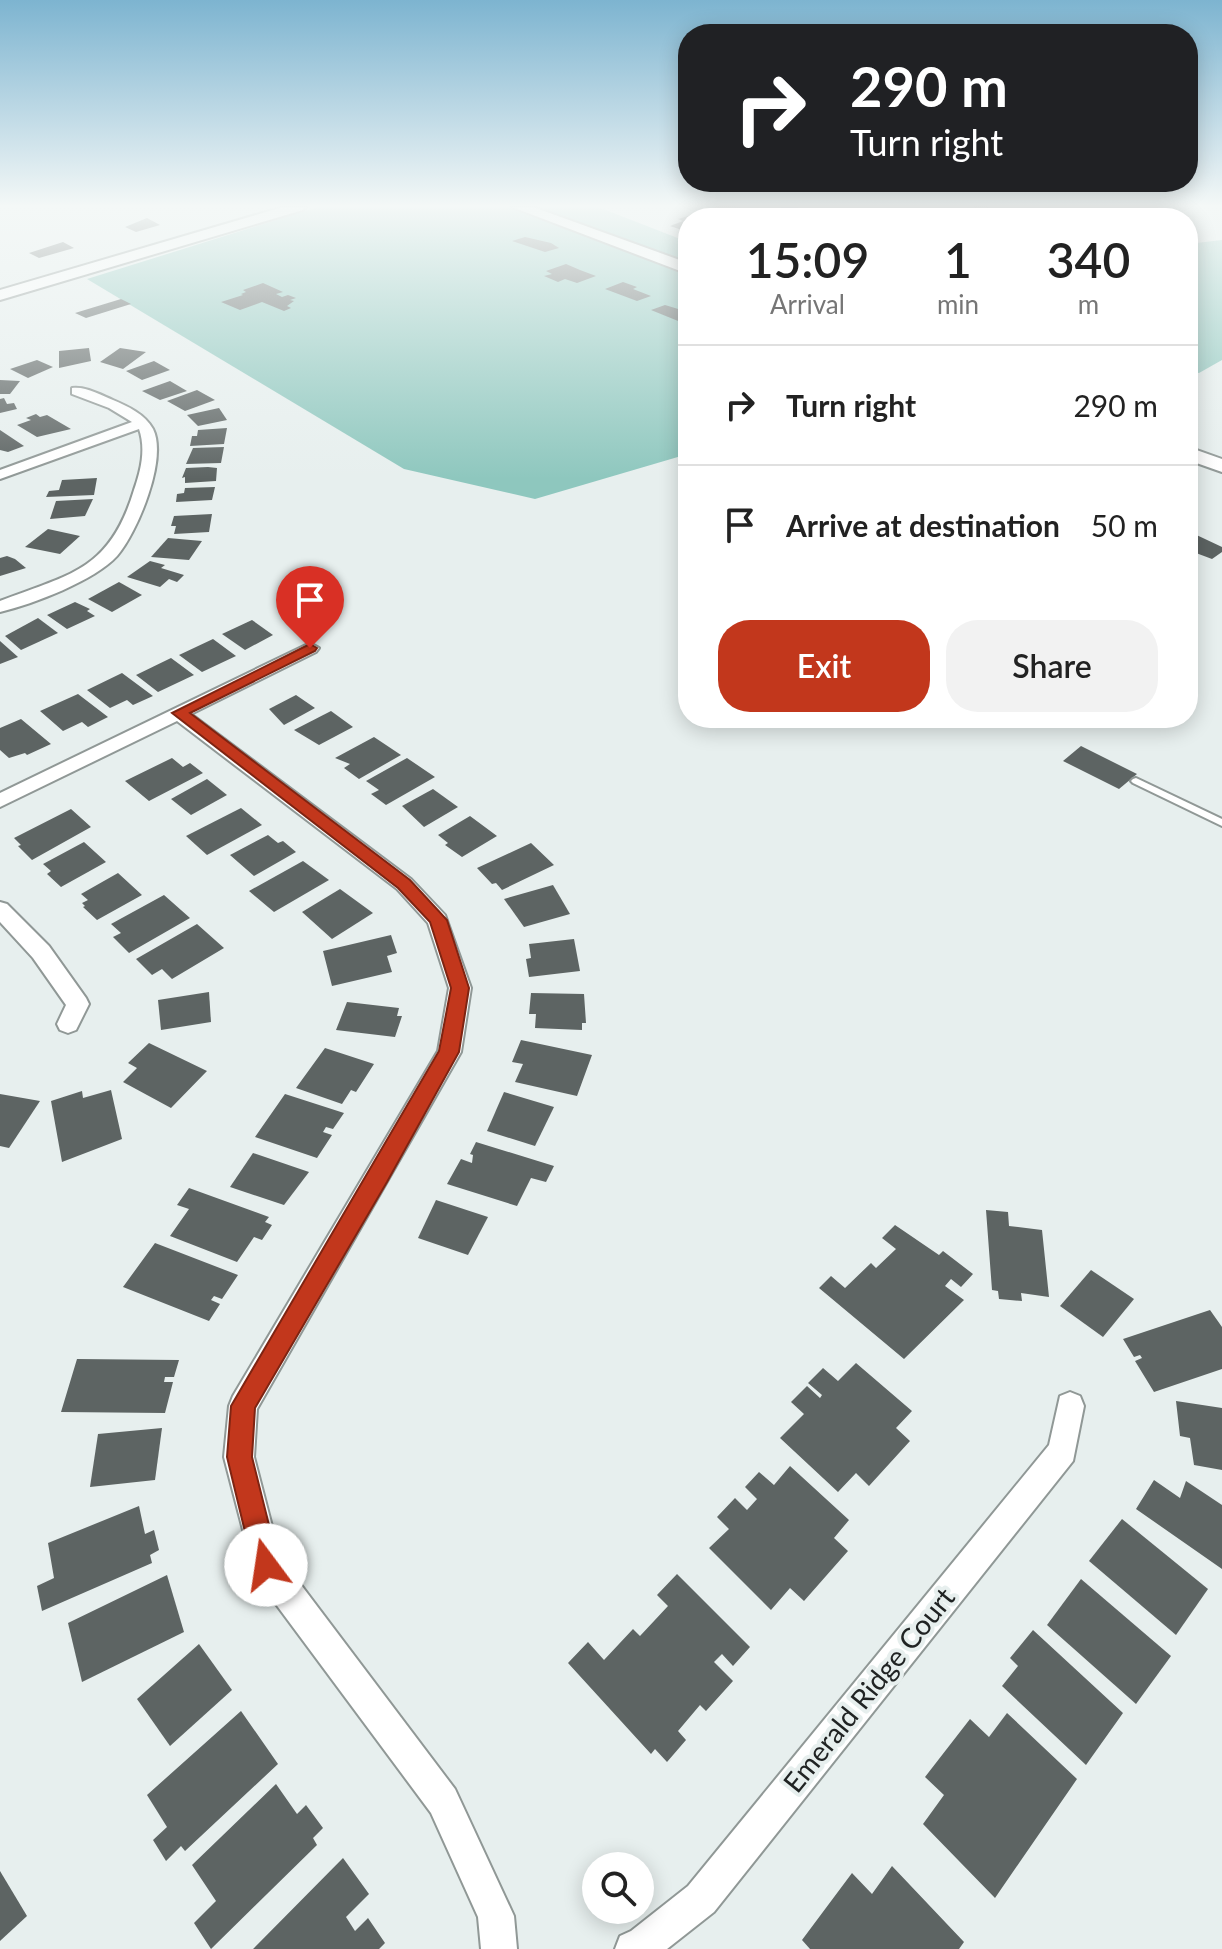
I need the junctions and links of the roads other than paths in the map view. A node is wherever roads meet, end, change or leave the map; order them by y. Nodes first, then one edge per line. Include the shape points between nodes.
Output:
1 (77, 391) dead end
2 (141, 424) junction
3 (1198, 457) edge
4 (1222, 466) edge
5 (0, 475) edge
6 (0, 607) edge
7 (310, 648) dead end
8 (179, 713) junction
9 (1136, 781) dead end
10 (0, 801) edge
11 (1222, 823) edge
12 (0, 909) edge
13 (68, 1024) dead end
14 (1070, 1406) dead end
15 (499, 1949) edge
16 (633, 1949) edge

1 - 2 street via 131,414
2 - 5 street
2 - 6 street via 152,443 124,536 109,555 75,575
3 - 4 street
7 - 8 street
8 - 10 street
8 - 15 street via 404,884 438,920 460,988 449,1052 243,1406 239,1457 266,1565 443,1801 496,1916
9 - 11 lane
12 - 13 street via 41,952 78,1004
14 - 16 street, Emerald Ridge Court via 1063,1451 701,1899

